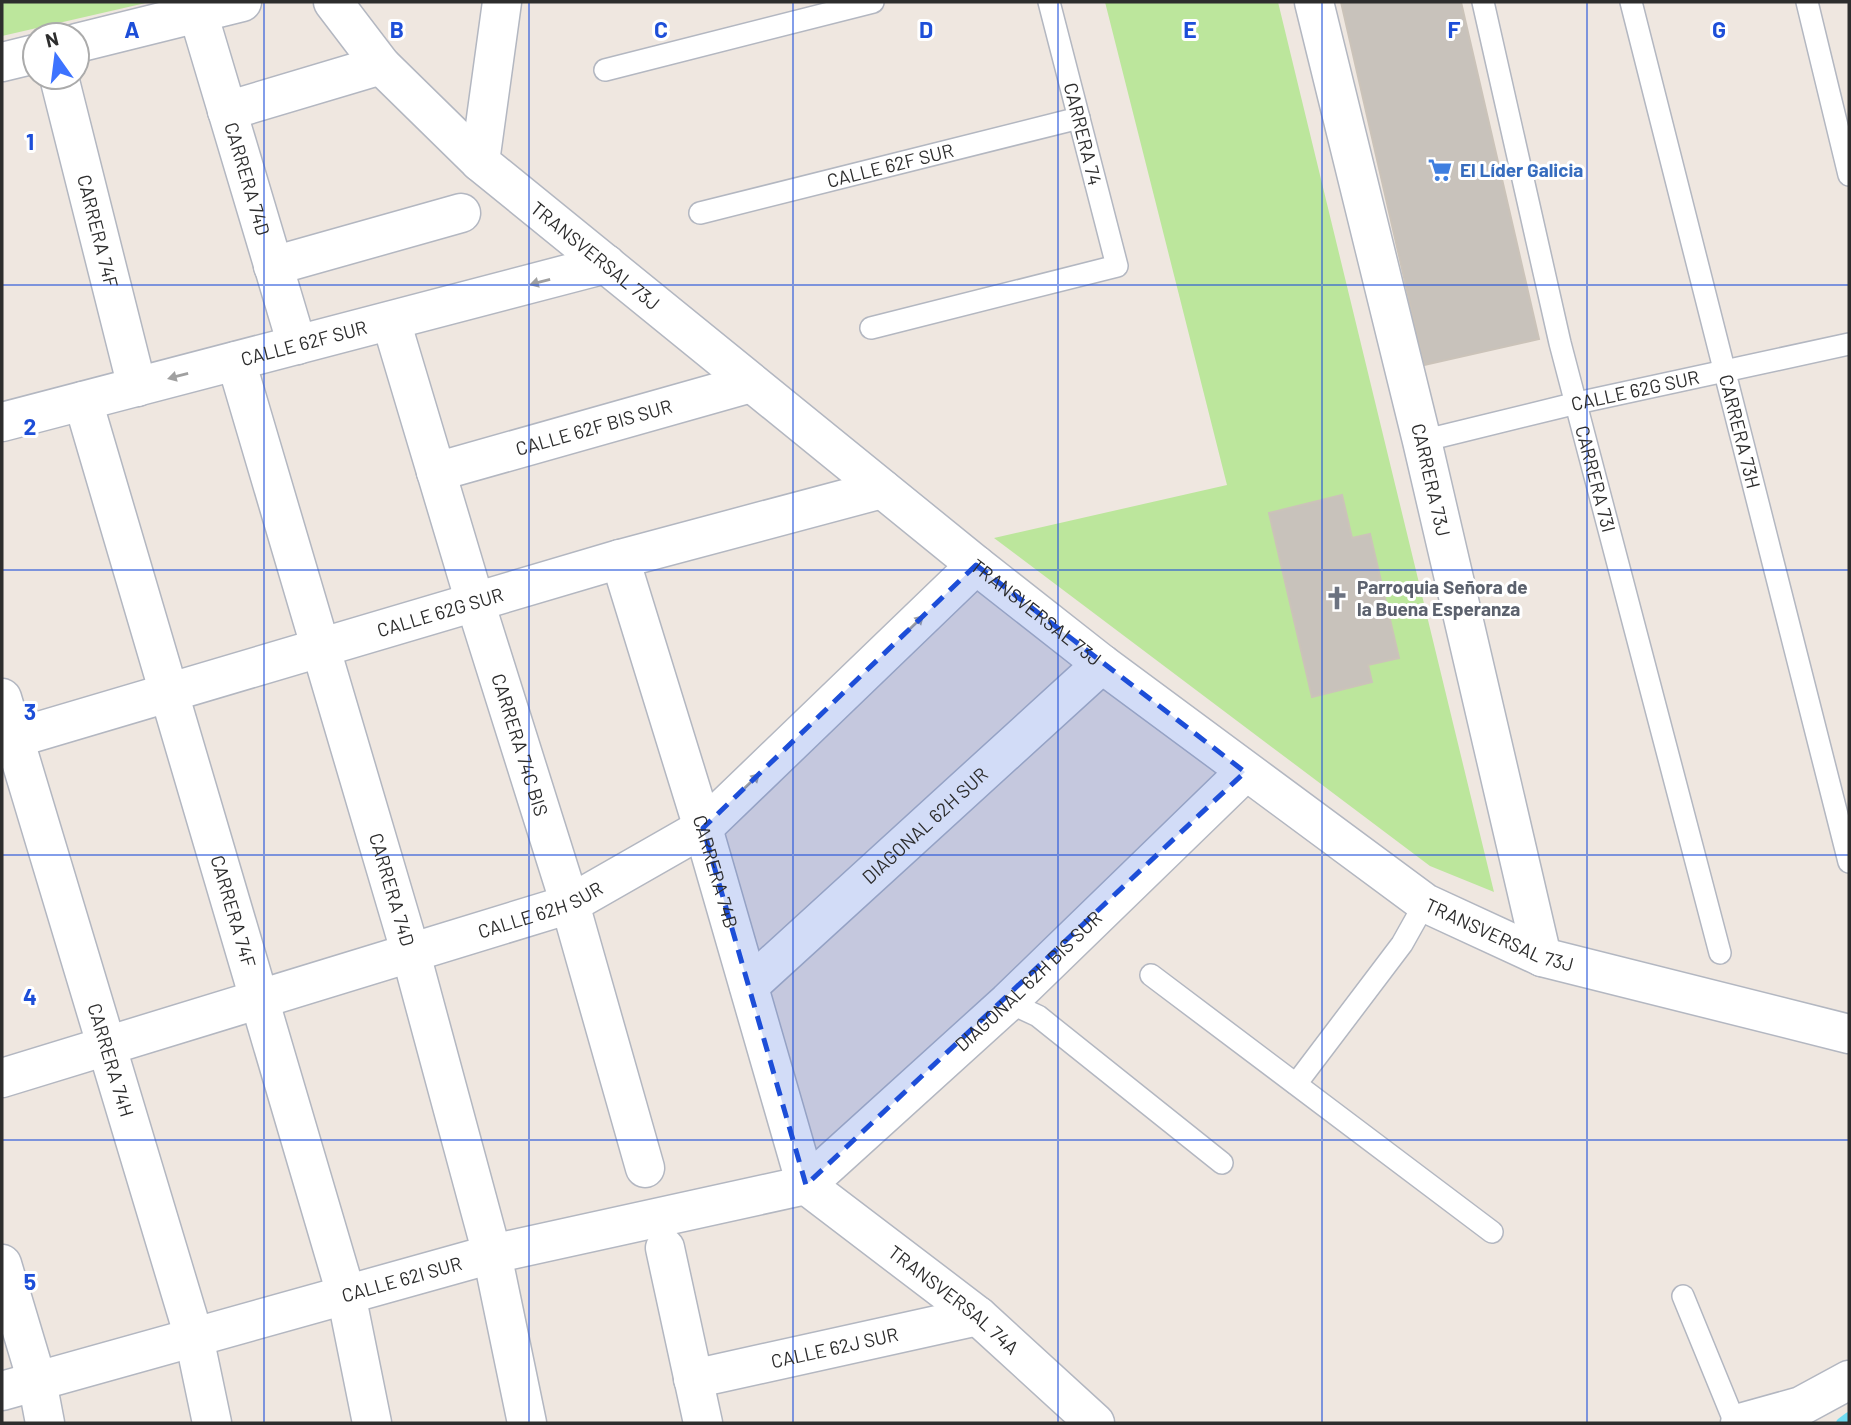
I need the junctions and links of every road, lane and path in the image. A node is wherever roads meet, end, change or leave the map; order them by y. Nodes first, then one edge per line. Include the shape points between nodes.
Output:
1 (242, 2) edge
2 (333, 2) edge
3 (502, 2) edge
4 (873, 2) edge
5 (1049, 2) edge
6 (1314, 2) edge
7 (1483, 2) edge
8 (1630, 2) edge
9 (1807, 2) edge
10 (198, 13) junction
11 (91, 40) edge
12 (21, 57) edge
13 (2, 62) edge
14 (381, 65) junction
15 (606, 70) dead end
16 (63, 91) edge
17 (227, 111) junction
18 (1079, 118) junction
19 (480, 162) junction
20 (1849, 175) edge
21 (461, 213) dead end
22 (700, 213) dead end
23 (606, 264) junction
24 (273, 265) junction
25 (391, 321) junction
26 (872, 328) dead end
27 (1849, 344) edge
28 (297, 345) junction
29 (236, 361) junction
30 (1724, 372) junction
31 (751, 383) junction
32 (137, 387) junction
33 (83, 401) junction
34 (1577, 403) junction
35 (2, 422) edge
36 (1422, 441) junction
37 (436, 472) junction
38 (881, 489) junction
39 (620, 559) junction
40 (976, 565) junction
41 (475, 601) junction
42 (319, 648) junction
43 (1102, 664) junction
44 (167, 693) junction
45 (2, 698) edge
46 (8, 740) edge
47 (1245, 772) junction
48 (703, 828) junction
49 (1849, 862) edge
50 (1424, 903) junction
51 (570, 904) junction
52 (1720, 953) dead end
53 (411, 954) junction
54 (1542, 957) junction
55 (1151, 975) dead end
56 (749, 986) junction
57 (260, 1001) junction
58 (1008, 1002) junction
59 (1849, 1034) edge
60 (106, 1047) junction
61 (2, 1079) edge
62 (1296, 1084) junction
63 (1222, 1163) dead end
64 (645, 1168) dead end
65 (806, 1185) junction
66 (1492, 1232) dead end
67 (665, 1248) dead end
68 (492, 1254) junction
69 (2, 1264) edge
70 (346, 1294) junction
71 (1683, 1296) dead end
72 (978, 1315) junction
73 (194, 1337) junction
74 (693, 1379) junction
75 (1849, 1380) edge
76 (19, 1386) edge
77 (45, 1423) edge
78 (212, 1423) edge
79 (372, 1423) edge
80 (527, 1423) edge
81 (703, 1423) edge
82 (1095, 1423) edge
83 (1737, 1423) edge

1 - 10 street
2 - 14 street, TRANSVERSAL 73J
3 - 19 street
4 - 15 lane
5 - 18 lane, CARRERA 74
6 - 36 street, CARRERA 73J
7 - 34 lane, CARRERA 73I
8 - 30 lane, CARRERA 73H
9 - 20 lane
10 - 11 street
10 - 17 street, CARRERA 74D
12 - 13 street
14 - 17 street
14 - 19 street, TRANSVERSAL 73J
16 - 32 street, CARRERA 74F
17 - 24 street, CARRERA 74D
18 - 22 lane, CALLE 62F SUR
18 - 26 lane, CARRERA 74 via 1117,266
19 - 23 street, TRANSVERSAL 73J
21 - 24 street
23 -> 25 street, CALLE 62F SUR
23 - 31 street, TRANSVERSAL 73J
24 - 28 street, CARRERA 74D
25 - 28 street, CALLE 62F SUR
25 - 37 street, CARRERA 74C BIS
27 - 30 lane, CALLE 62G SUR
28 - 29 street, CALLE 62F SUR
29 -> 32 street, CALLE 62F SUR
29 - 42 street, CARRERA 74D
30 - 34 lane, CALLE 62G SUR
30 - 49 lane, CARRERA 73H
31 - 37 street, CALLE 62F BIS SUR
31 - 38 street, TRANSVERSAL 73J
32 - 33 street, CALLE 62F SUR
33 - 35 street, CALLE 62F SUR
33 - 44 street, CARRERA 74F
34 - 36 lane, CALLE 62G SUR
34 - 52 lane, CARRERA 73I
36 - 54 street, CARRERA 73J
37 - 41 street, CARRERA 74C BIS
38 - 39 street, CALLE 62G SUR
38 - 40 street, TRANSVERSAL 73J
39 - 41 street, CALLE 62G SUR
39 - 48 street, CARRERA 74B
40 - 43 street, TRANSVERSAL 73J
48 -> 40 street, CALLE 62H SUR
41 - 42 street, CALLE 62G SUR
41 - 51 street, CARRERA 74C BIS
42 - 44 street, CALLE 62G SUR
42 - 53 street, CARRERA 74D
43 - 47 street, TRANSVERSAL 73J
43 - 56 street, DIAGONAL 62H SUR
44 - 46 street, CALLE 62G SUR
44 - 57 street, CARRERA 74F
45 - 46 street, CARRERA 74H
46 - 60 street, CARRERA 74H
47 - 50 street, TRANSVERSAL 73J
47 - 58 street, DIAGONAL 62H BIS SUR
48 - 51 street, CALLE 62H SUR
48 - 56 street, CARRERA 74B
50 - 54 street, TRANSVERSAL 73J
50 - 62 lane via 1402,944
51 - 53 street, CALLE 62H SUR
51 - 64 street, CARRERA 74C BIS
53 - 57 street, CALLE 62H SUR
53 - 68 street, CARRERA 74D
54 - 59 street, TRANSVERSAL 73J
55 - 62 lane
56 - 65 street, CARRERA 74B
57 - 60 street, CALLE 62H SUR
57 - 70 street, CARRERA 74F
58 - 63 lane via 1038,1016
58 - 65 street, DIAGONAL 62H BIS SUR
60 - 61 street, CALLE 62H SUR
60 - 73 street, CARRERA 74H
62 - 66 lane
65 - 68 street, CALLE 62I SUR
65 - 72 street, TRANSVERSAL 74A
67 - 74 street
68 - 70 street, CALLE 62I SUR
68 - 80 street, CARRERA 74D
69 - 76 street
70 - 73 street, CALLE 62I SUR
70 - 79 street, CARRERA 74F
71 - 83 lane
72 - 74 street, CALLE 62J SUR
72 - 82 street, TRANSVERSAL 74A
73 - 76 street, CALLE 62I SUR
73 - 78 street, CARRERA 74H
74 - 81 street
75 - 83 street via 1801,1406
76 - 77 street

